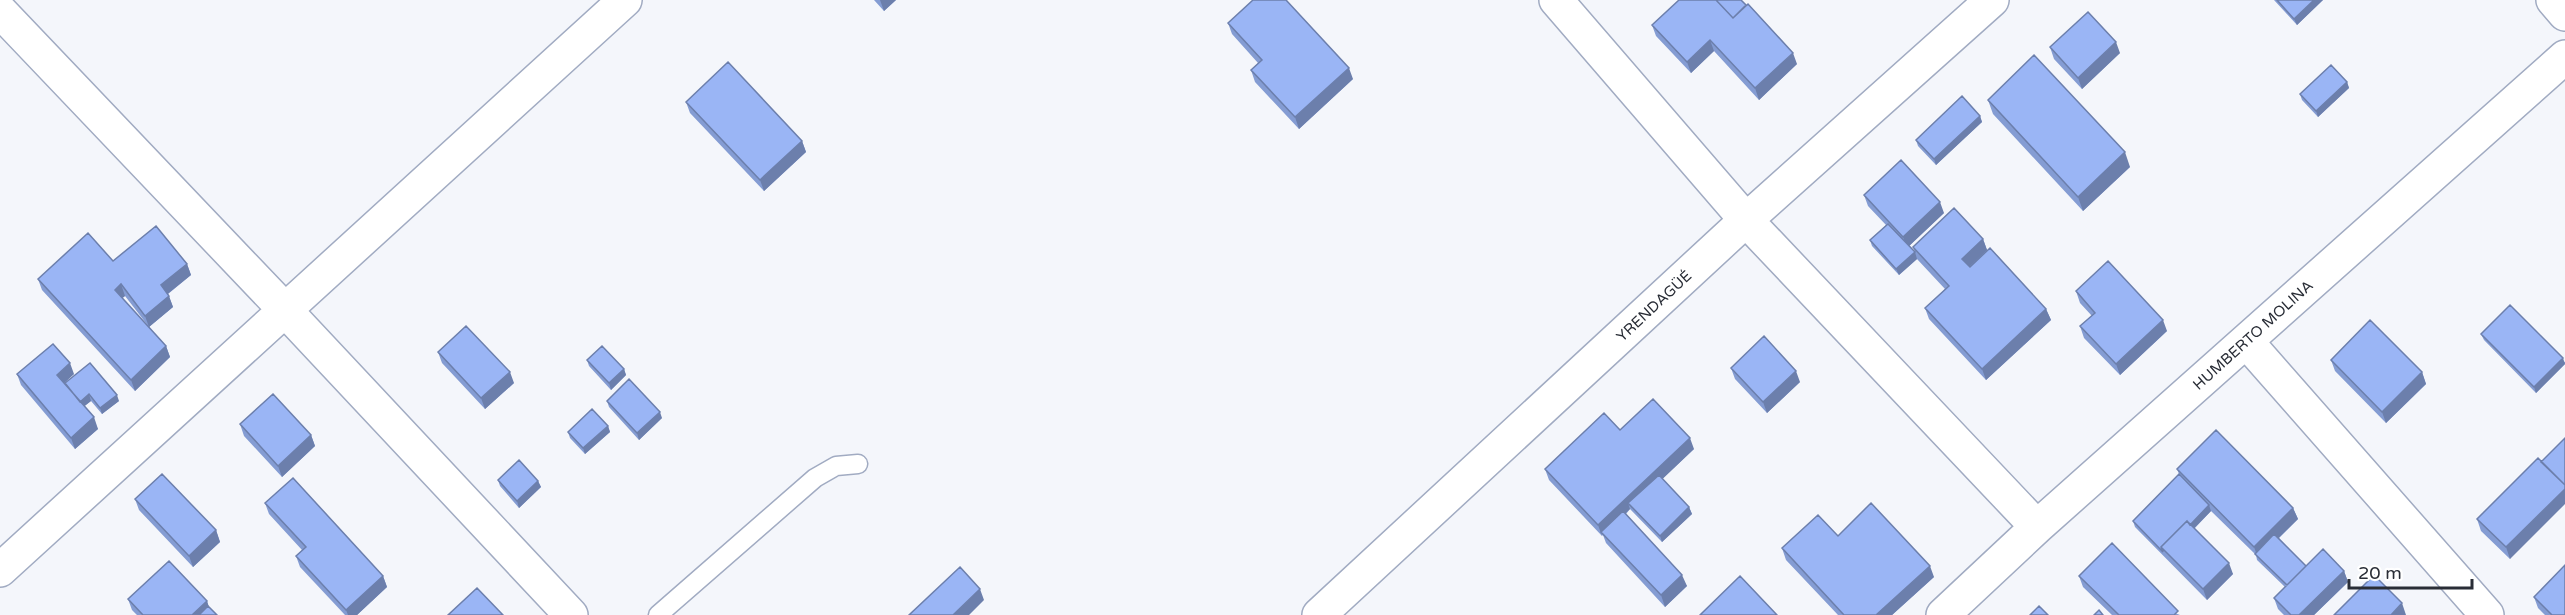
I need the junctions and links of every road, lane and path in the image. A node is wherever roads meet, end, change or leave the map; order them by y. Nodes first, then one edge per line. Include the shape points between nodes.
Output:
1 (625, 0) edge
2 (1556, 0) edge
3 (1992, 0) edge
4 (2553, 0) edge
5 (0, 11) edge
6 (2565, 14) edge
7 (2565, 57) edge
8 (1746, 220) junction
9 (285, 310) junction
10 (2246, 341) junction
11 (858, 464) dead end
12 (2037, 527) junction
13 (0, 570) edge
14 (571, 615) edge
15 (658, 615) edge
16 (1319, 615) edge
17 (1943, 615) edge
18 (2487, 615) edge

1 - 9 street
2 - 8 street
3 - 8 street, YRENDAGÜÉ
4 - 6 street
5 - 9 street
7 - 10 street, HUMBERTO MOLINA
8 - 12 street
8 - 16 street, YRENDAGÜÉ
9 - 13 street
9 - 14 street
10 - 12 street, HUMBERTO MOLINA
10 - 18 street
11 - 15 lane via 836,466 815,478
12 - 17 street, HUMBERTO MOLINA

